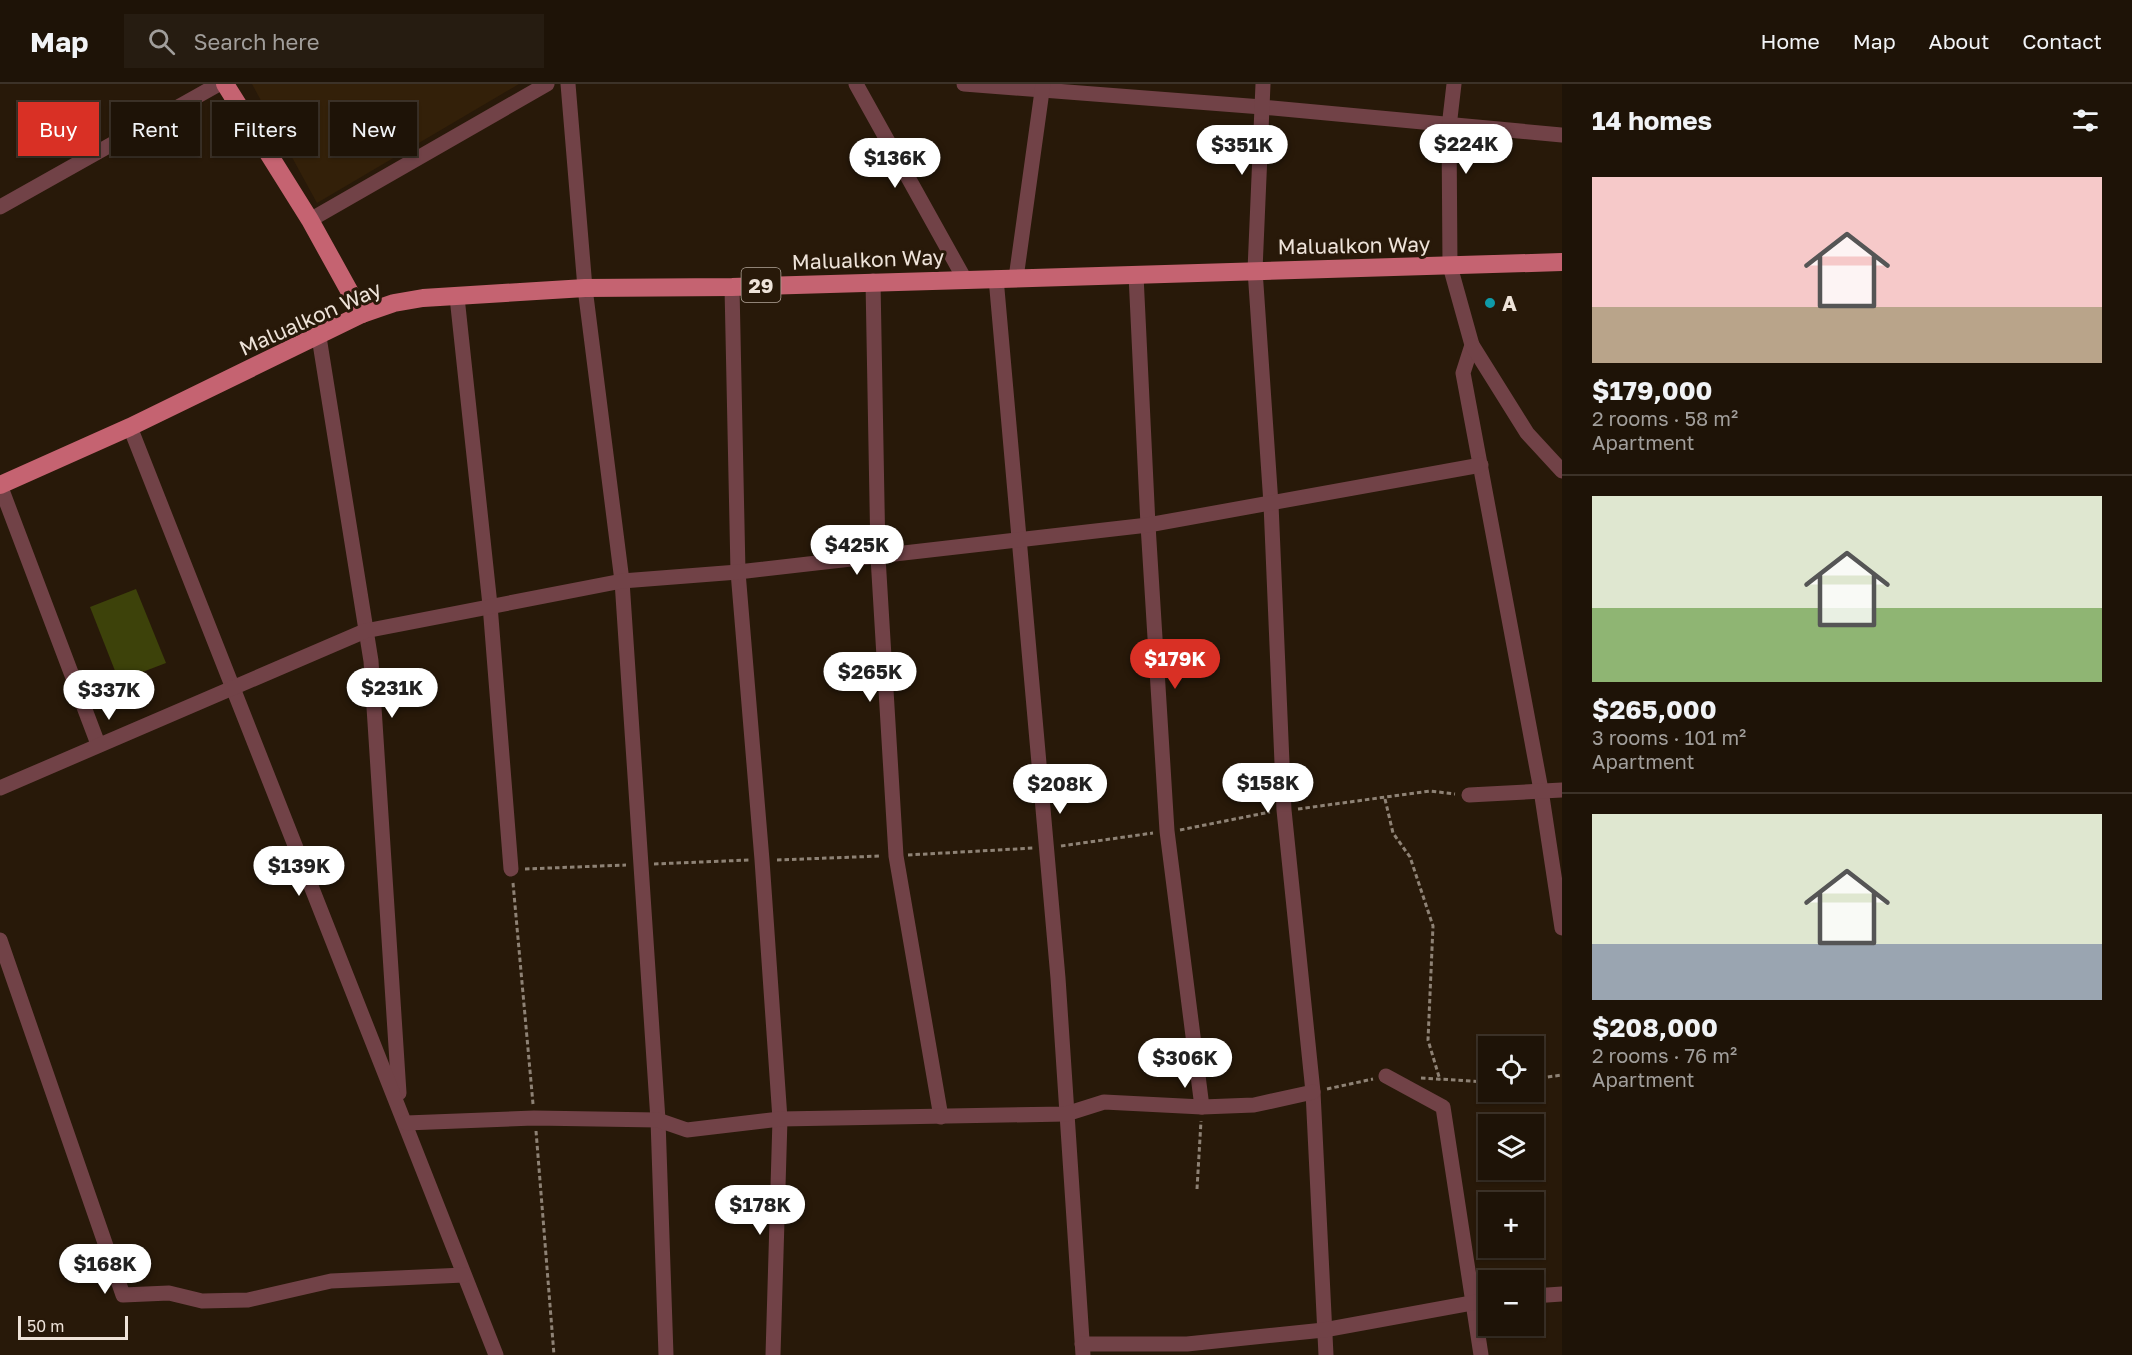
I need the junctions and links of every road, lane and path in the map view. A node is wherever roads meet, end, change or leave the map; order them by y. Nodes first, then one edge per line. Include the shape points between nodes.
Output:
1 (219, 84) edge
2 (225, 84) edge
3 (547, 84) edge
4 (568, 84) edge
5 (856, 84) edge
6 (964, 84) edge
7 (1263, 84) edge
8 (1454, 84) edge
9 (1043, 87) edge
10 (1262, 107) junction
11 (1449, 127) junction
12 (1562, 135) edge
13 (0, 207) edge
14 (310, 220) junction
15 (1562, 262) edge
16 (1450, 266) junction
17 (1255, 270) junction
18 (1136, 275) junction
19 (964, 278) junction
20 (996, 278) junction
21 (1016, 278) junction
22 (873, 281) junction
23 (732, 286) junction
24 (585, 288) junction
25 (457, 297) junction
26 (362, 314) junction
27 (319, 337) junction
28 (1472, 345) junction
29 (130, 427) junction
30 (1481, 465) junction
31 (1562, 471) edge
32 (0, 485) edge
33 (1271, 504) junction
34 (1148, 525) junction
35 (1019, 540) junction
36 (878, 557) junction
37 (738, 572) junction
38 (622, 582) junction
39 (490, 605) junction
40 (365, 631) junction
41 (233, 687) junction
42 (98, 744) junction
43 (0, 788) edge
44 (1541, 790) junction
45 (1562, 790) edge
46 (1468, 795) joint
47 (1385, 799) junction
48 (1284, 810) junction
49 (1167, 831) junction
50 (1047, 848) junction
51 (896, 856) junction
52 (762, 860) junction
53 (639, 864) junction
54 (511, 869) junction
55 (1562, 928) edge
56 (1, 948) edge
57 (1562, 1075) edge
58 (1386, 1076) dead end
59 (1544, 1078) edge
60 (1440, 1080) dead end
61 (1313, 1092) junction
62 (1202, 1107) junction
63 (400, 1108) junction
64 (1066, 1114) junction
65 (941, 1117) junction
66 (534, 1118) junction
67 (780, 1119) junction
68 (658, 1120) junction
69 (406, 1123) junction
70 (1197, 1189) dead end
71 (464, 1275) junction
72 (1562, 1294) edge
73 (1544, 1295) edge
74 (1478, 1301) edge
75 (1472, 1302) junction
76 (1324, 1330) junction
77 (1083, 1349) edge
78 (1187, 1349) edge
79 (496, 1355) edge
80 (554, 1355) edge
81 (666, 1355) edge
82 (773, 1355) edge
83 (1326, 1355) edge
84 (1481, 1355) edge

1 - 13 street
2 - 14 main road
3 - 14 street
4 - 24 street
5 - 19 street
6 - 9 street
7 - 10 street
8 - 11 street
9 - 10 street
9 - 21 street
10 - 11 street
10 - 17 street
11 - 12 street
11 - 16 street
14 - 26 main road
15 - 16 main road, Malualkon Way / 29
16 - 17 main road, Malualkon Way / 29
16 - 28 street
17 - 18 main road, Malualkon Way / 29
17 - 33 street
18 - 21 main road, Malualkon Way / 29
18 - 34 street
19 - 20 main road, Malualkon Way / 29
19 - 22 main road, Malualkon Way / 29
20 - 21 main road, Malualkon Way / 29
20 - 35 street
22 - 23 main road, Malualkon Way / 29
22 - 36 street
23 - 24 main road, Malualkon Way / 29
23 - 37 street
24 - 25 main road, Malualkon Way / 29
24 - 38 street
25 - 26 main road, Malualkon Way / 29 via 394,303
25 - 39 street
26 - 27 main road, Malualkon Way / 29
27 - 29 main road, Malualkon Way / 29
27 - 40 street
28 - 30 street via 1463,373
28 - 31 street via 1527,433
29 - 32 main road, Malualkon Way / 29
29 - 41 street
30 - 33 street
30 - 44 street
32 - 42 street
33 - 34 street
33 - 48 street
34 - 35 street
34 - 49 street
35 - 36 street
35 - 50 street
36 - 37 street
36 - 51 street
37 - 38 street
37 - 52 street
38 - 39 street
38 - 53 street
39 - 40 street
39 - 54 street
40 - 41 street
40 - 63 street via 371,661
41 - 42 street
41 - 63 street
42 - 43 street
44 - 45 street
44 - 46 street
44 - 55 street
46 - 47 path via 1430,791
47 - 48 path
47 - 60 path via 1393,833 1410,857 1432,926 1428,1040
48 - 49 path
48 - 61 street
49 - 50 path
49 - 62 street
50 - 51 path
50 - 64 street
51 - 52 path
51 - 65 street
52 - 53 path
52 - 67 street
53 - 54 path
53 - 68 street
54 - 66 path
56 - 71 street via 123,1296 169,1293 202,1301 248,1300 331,1281
57 - 59 path
58 - 75 street via 1443,1107
61 - 62 street via 1254,1105
61 - 76 street
62 - 64 street via 1104,1102
62 - 70 path
63 - 69 street
64 - 65 street
64 - 77 street
65 - 67 street
66 - 68 street
66 - 69 street
66 - 80 path
67 - 68 street via 687,1131
67 - 82 street
68 - 81 street
69 - 71 street
71 - 79 street
72 - 73 street
74 - 75 street
75 - 76 street
75 - 84 street
76 - 78 street
76 - 83 street
77 - 78 street

